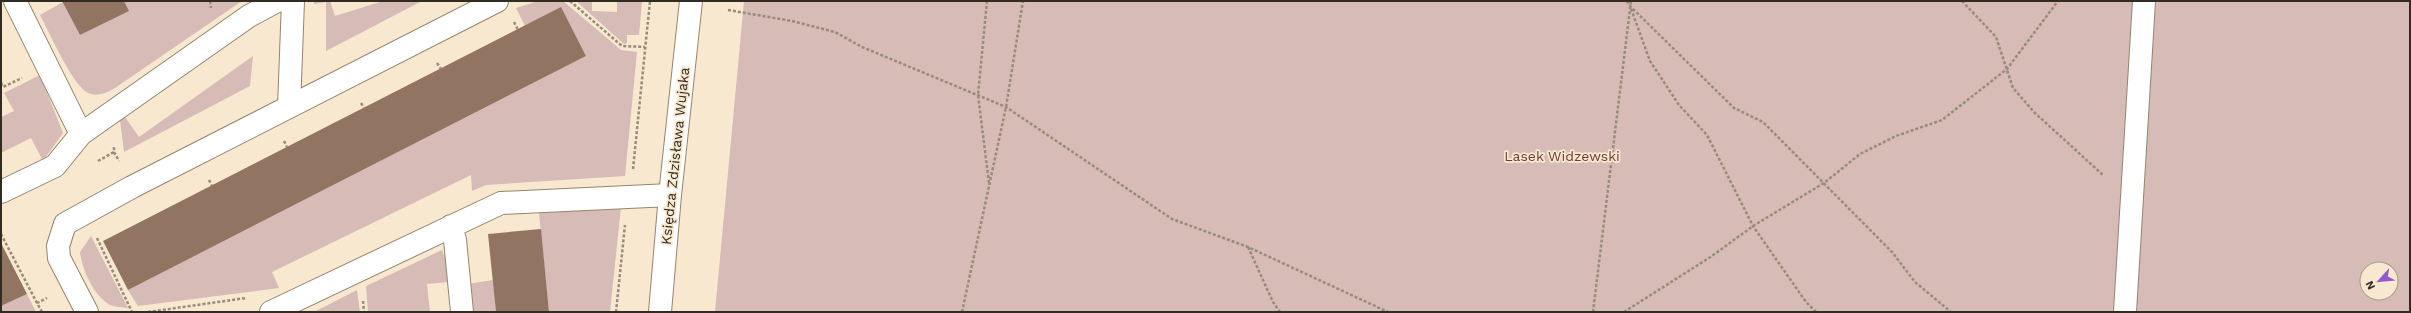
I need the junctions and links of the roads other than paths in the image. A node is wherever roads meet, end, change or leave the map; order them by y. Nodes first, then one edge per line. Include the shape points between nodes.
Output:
1 (15, 1) edge
2 (277, 1) edge
3 (293, 1) edge
4 (497, 1) edge
5 (691, 1) edge
6 (2144, 1) edge
7 (289, 107) junction
8 (81, 134) junction
9 (1, 192) edge
10 (670, 195) junction
11 (451, 226) junction
12 (87, 312) edge
13 (270, 312) edge
14 (462, 312) edge
15 (660, 312) edge
16 (2125, 312) edge

1 - 8 street
2 - 8 street via 249,16
3 - 7 street
4 - 7 street
5 - 10 street, Księdza Zdzisława Wujaka
6 - 16 street
7 - 12 street via 132,187 66,224 58,246 59,258
8 - 9 street via 55,166
10 - 11 street via 501,203
10 - 15 street, Księdza Zdzisława Wujaka
11 - 13 street
11 - 14 street via 455,240

